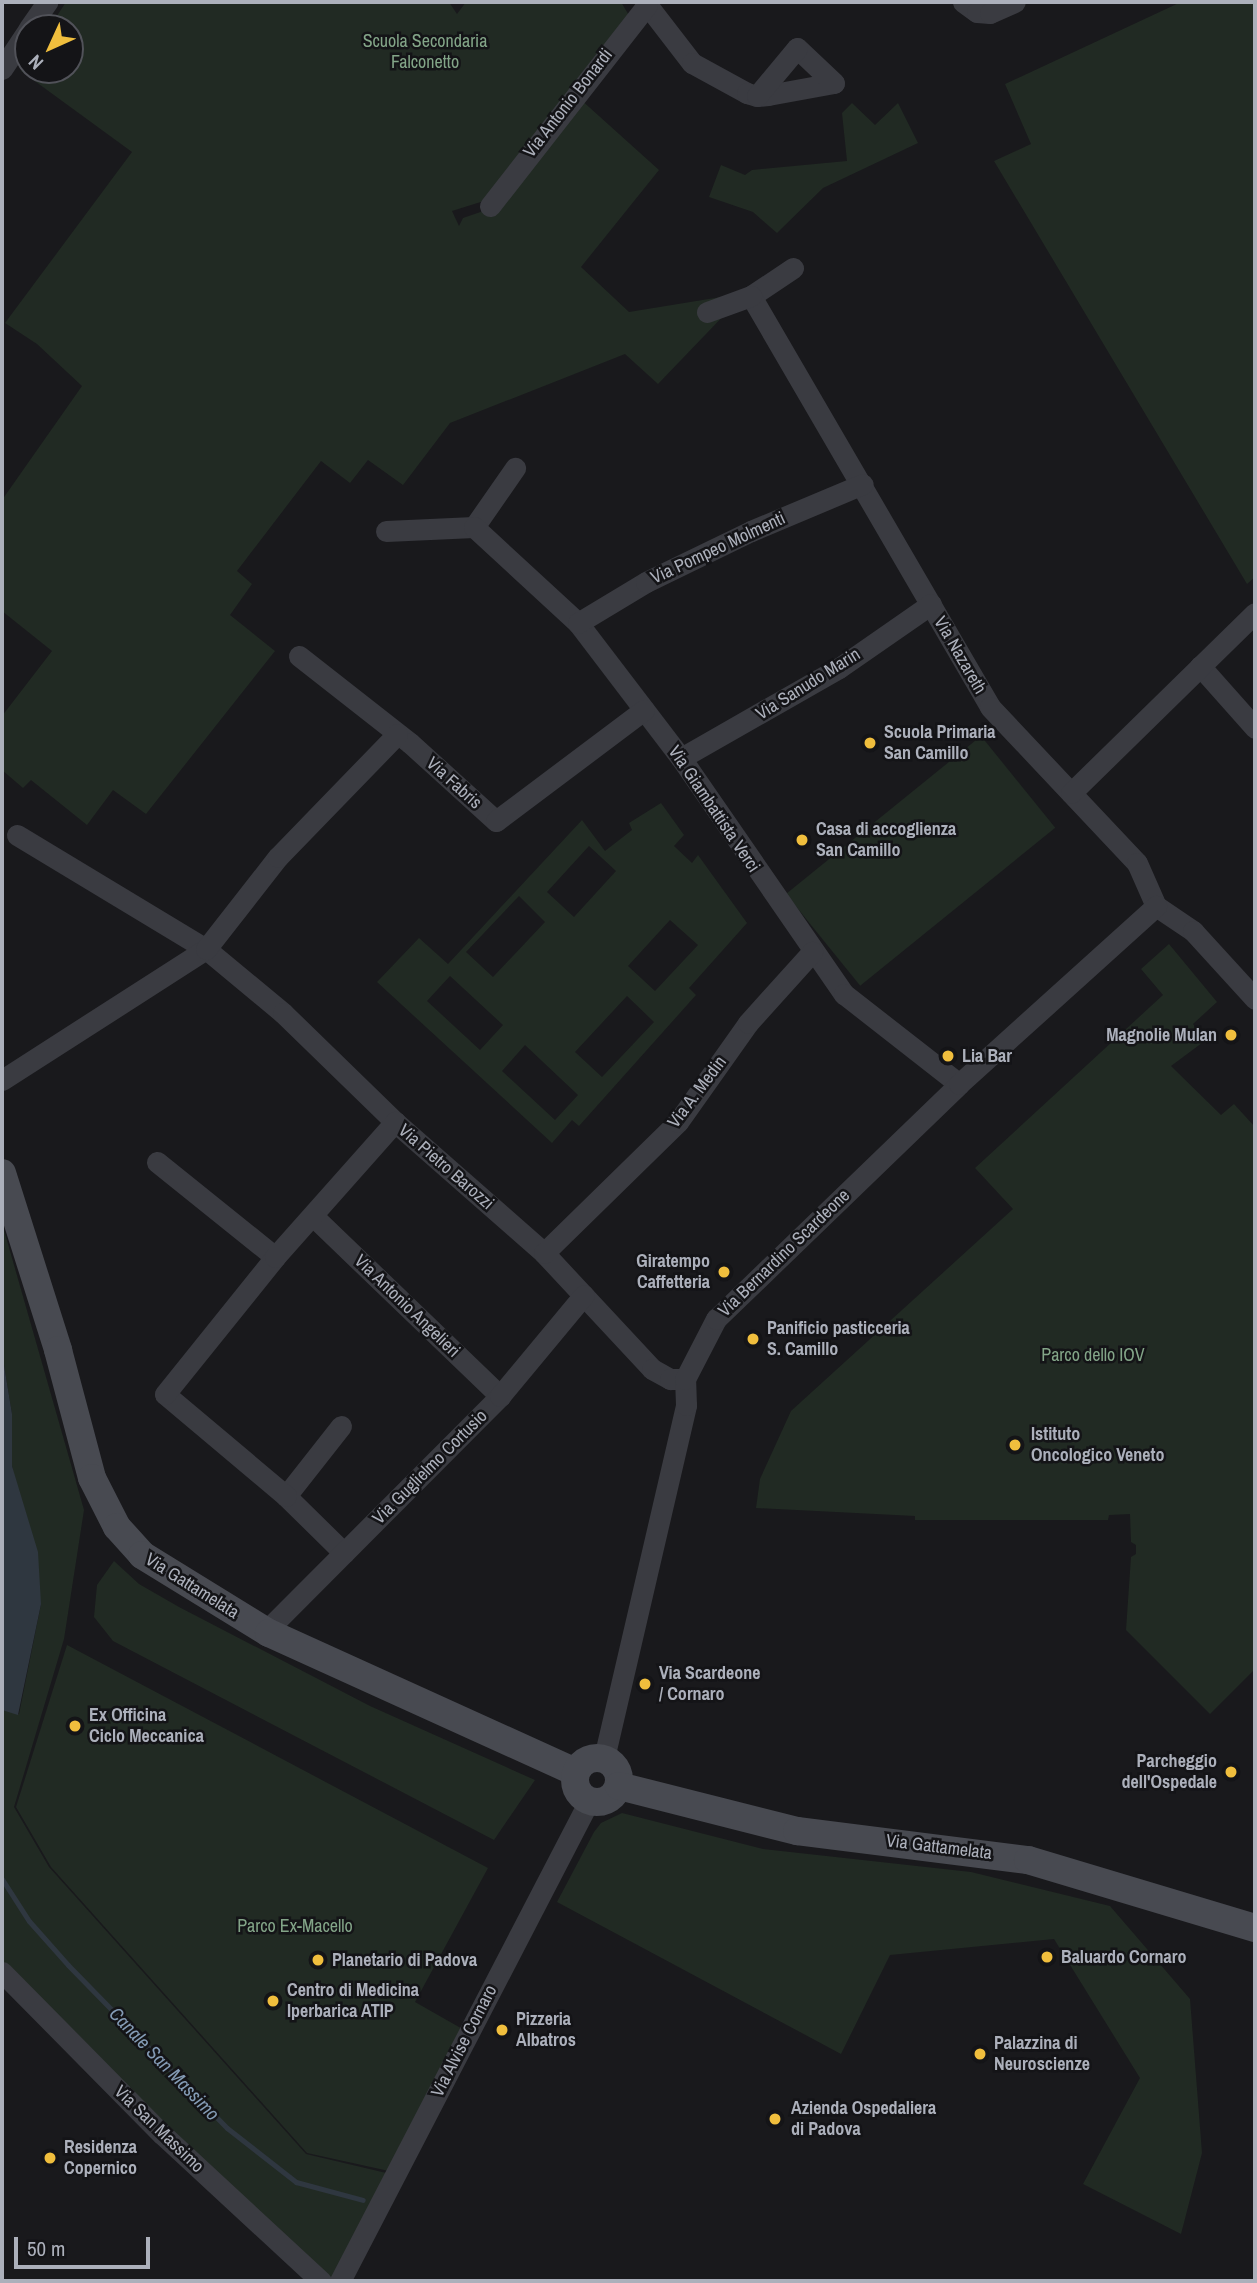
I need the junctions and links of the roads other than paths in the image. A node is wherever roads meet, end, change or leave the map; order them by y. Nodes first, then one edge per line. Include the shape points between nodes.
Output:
1 (963, 2) edge
2 (1015, 2) edge
3 (653, 6) edge
4 (14, 51) edge
5 (2, 69) edge
6 (757, 96) dead end
7 (490, 206) dead end
8 (793, 268) dead end
9 (751, 296) junction
10 (707, 312) dead end
11 (515, 468) dead end
12 (863, 484) junction
13 (474, 527) junction
14 (386, 531) dead end
15 (931, 604) junction
16 (1255, 613) edge
17 (578, 623) junction
18 (299, 656) dead end
19 (1200, 667) junction
20 (644, 710) junction
21 (1255, 727) edge
22 (397, 734) junction
23 (681, 758) junction
24 (1071, 793) junction
25 (17, 835) dead end
26 (1156, 906) junction
27 (206, 949) junction
28 (812, 952) junction
29 (1255, 999) edge
30 (2, 1080) edge
31 (959, 1084) junction
32 (395, 1122) junction
33 (157, 1162) dead end
34 (2, 1173) edge
35 (313, 1216) junction
36 (544, 1253) junction
37 (275, 1257) junction
38 (584, 1295) junction
39 (685, 1379) junction
40 (500, 1396) junction
41 (341, 1426) dead end
42 (286, 1496) junction
43 (344, 1553) junction
44 (266, 1631) junction
45 (604, 1758) junction
46 (576, 1772) junction
47 (619, 1786) junction
48 (589, 1801) junction
49 (1255, 1928) edge
50 (2, 1972) edge
51 (321, 2281) edge
52 (340, 2281) edge

1 - 2 street via 977,12 990,13
3 - 6 street via 702,71
3 - 7 street, Via Antonio Bonardi
4 - 5 street
8 - 9 street
9 - 10 street
9 - 12 street, Via Nazareth
11 - 13 street
12 - 15 street, Via Nazareth
12 - 17 street, Via Pompeo Molmenti via 739,536 646,582
13 - 14 street
13 - 17 street, Via Giambattista Verci
15 - 23 street, Via Sanudo Marin via 839,668
15 - 24 street, Via Nazareth via 990,707
16 - 19 street
17 - 20 street, Via Giambattista Verci
18 - 22 street, Via Fabris
19 - 21 street
19 - 24 street
20 - 22 street, Via Fabris via 496,821
20 - 23 street, Via Giambattista Verci
22 - 27 street via 278,857
23 - 28 street, Via Giambattista Verci
24 - 26 street, Via Nazareth via 1137,863
25 - 27 street, Via Pietro Barozzi
26 - 29 street via 1193,931
26 - 31 street, Via Bernardino Scardeone
27 - 30 street
27 - 32 street, Via Pietro Barozzi via 283,1013
28 - 31 street, Via Giambattista Verci via 852,1002
28 - 36 street, Via A. Medin via 748,1023 678,1122
31 - 39 street, Via Bernardino Scardeone via 731,1302 716,1319
32 - 35 street
32 - 36 street, Via Pietro Barozzi
33 - 37 street
34 - 44 main road, Via Gattamelata via 100,1498 142,1555
35 - 37 street
35 - 40 street, Via Antonio Angelieri
36 - 38 street, Via Pietro Barozzi
37 - 42 street via 165,1394
38 - 39 street, Via Pietro Barozzi via 652,1368 670,1379
38 - 40 street, Via Guglielmo Cortusio
39 - 45 street, Via Bernardino Scardeone via 686,1405
40 - 43 street, Via Guglielmo Cortusio
41 - 42 street
42 - 43 street
43 - 44 street, Via Guglielmo Cortusio
44 - 46 main road, Via Gattamelata
45 - 46 main road via 587,1759
45 - 47 main road via 617,1769
46 - 48 main road via 576,1789
47 - 48 main road via 610,1798
47 - 49 main road, Via Gattamelata via 797,1831 1028,1860
48 - 52 street, Via Alvise Cornaro
50 - 51 street, Via San Massimo via 162,2134

